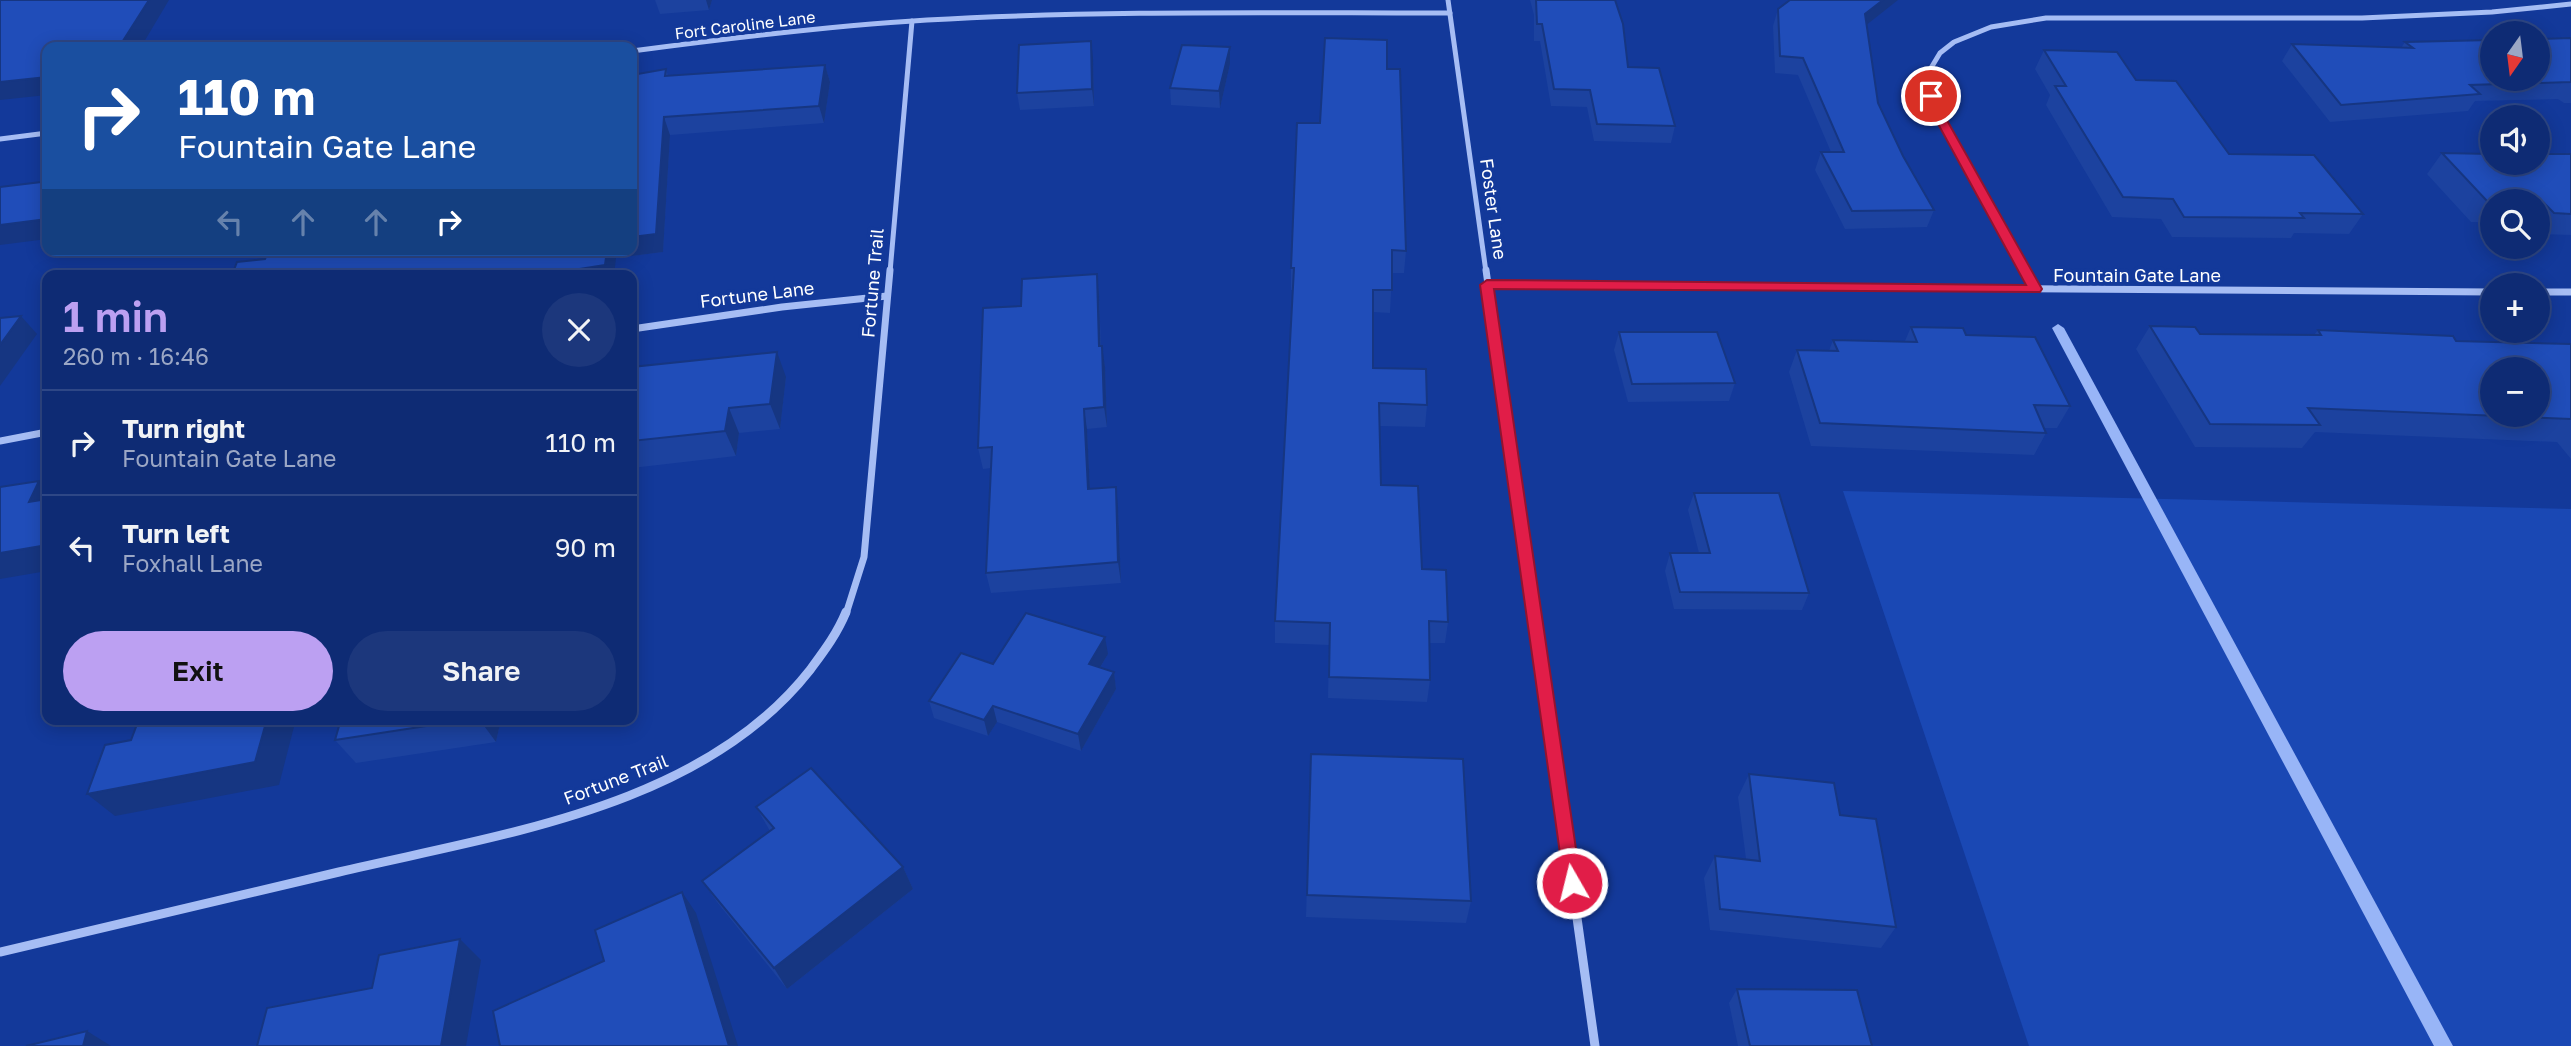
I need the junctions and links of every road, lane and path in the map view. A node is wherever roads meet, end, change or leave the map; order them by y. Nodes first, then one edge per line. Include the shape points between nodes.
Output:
1 (1448, 0) edge
2 (2571, 4) edge
3 (1450, 13) junction
4 (912, 21) junction
5 (637, 50) edge
6 (42, 134) edge
7 (0, 139) edge
8 (1487, 285) junction
9 (2035, 289) junction
10 (2480, 292) edge
11 (2550, 292) edge
12 (2571, 292) edge
13 (887, 296) junction
14 (637, 328) edge
15 (42, 433) edge
16 (0, 440) edge
17 (0, 952) edge
18 (1595, 1046) edge

1 - 3 street, Foster Lane
2 - 9 street via 2361,18 2046,18 2001,24 1968,35 1938,58 1929,79 1931,96
3 - 4 street, Fort Caroline Lane via 1097,14
3 - 8 street, Foster Lane
4 - 5 street, Fort Caroline Lane
4 - 13 street, Fortune Trail
6 - 7 street
8 - 9 street, Fountain Gate Lane
8 - 18 street, Foster Lane
9 - 10 street, Fountain Gate Lane
11 - 12 street
13 - 14 street, Fortune Lane
13 - 17 street, Fortune Trail via 868,531 857,584 848,610 817,663 761,722 691,767 594,808
15 - 16 street

